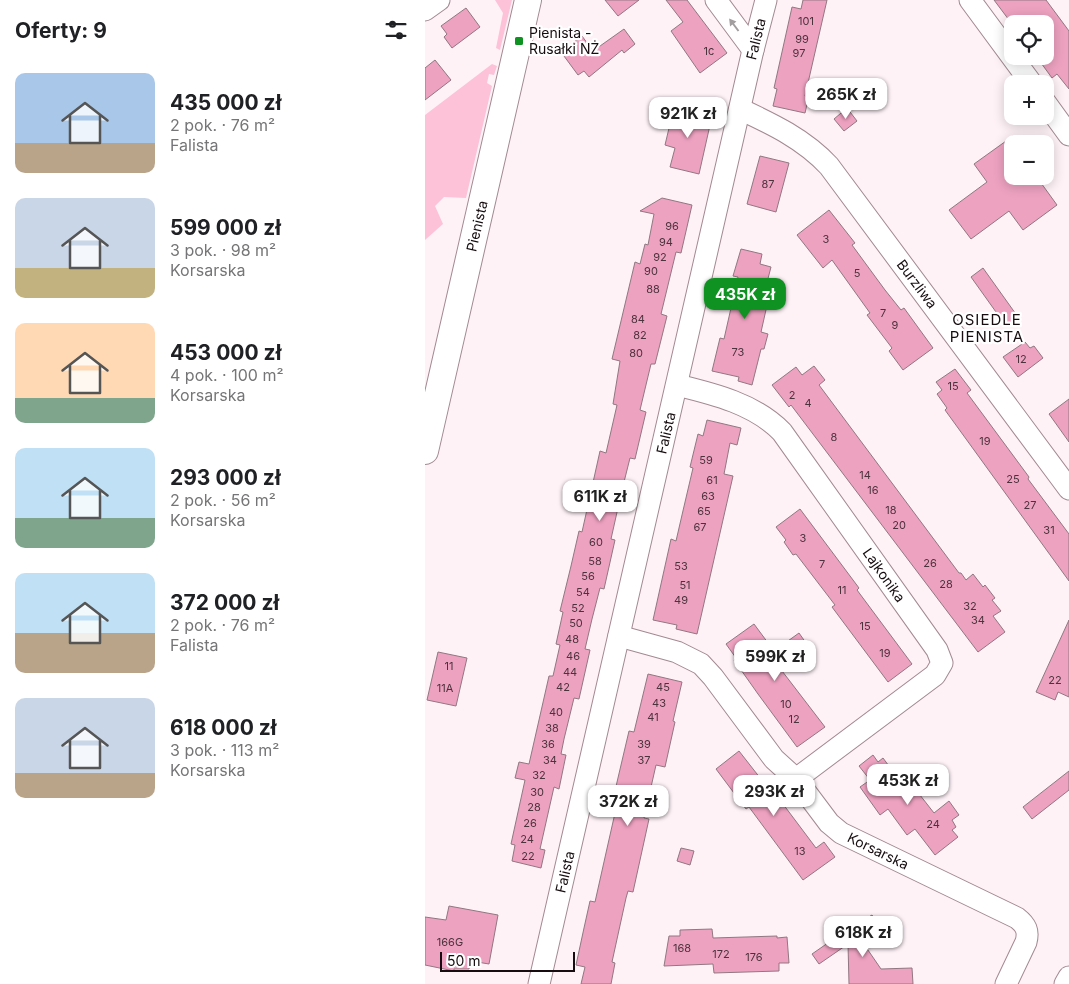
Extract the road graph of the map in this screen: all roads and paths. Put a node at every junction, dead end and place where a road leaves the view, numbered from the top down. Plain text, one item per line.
1 (439, 0) edge
2 (528, 0) edge
3 (716, 0) edge
4 (766, 0) edge
5 (970, 0) edge
6 (425, 10) edge
7 (753, 50) junction
8 (1024, 75) edge
9 (739, 109) junction
10 (1054, 114) edge
11 (1069, 134) edge
12 (677, 385) junction
13 (425, 451) edge
14 (1069, 489) edge
15 (619, 636) junction
16 (796, 779) junction
17 (1069, 977) edge
18 (539, 984) edge
19 (1006, 984) edge
20 (1065, 984) edge

1 - 6 street
2 - 13 street, Pienista
7 -> 3 street
4 - 7 street, Falista
5 - 8 street
7 - 9 street, Falista
9 - 12 street, Falista
9 - 14 street, Burzliwa
10 - 11 street
12 - 15 street, Falista
12 - 16 street, Lajkonika
15 - 16 street, Korsarska
15 - 18 street, Falista
16 - 19 street, Korsarska
17 - 20 street

